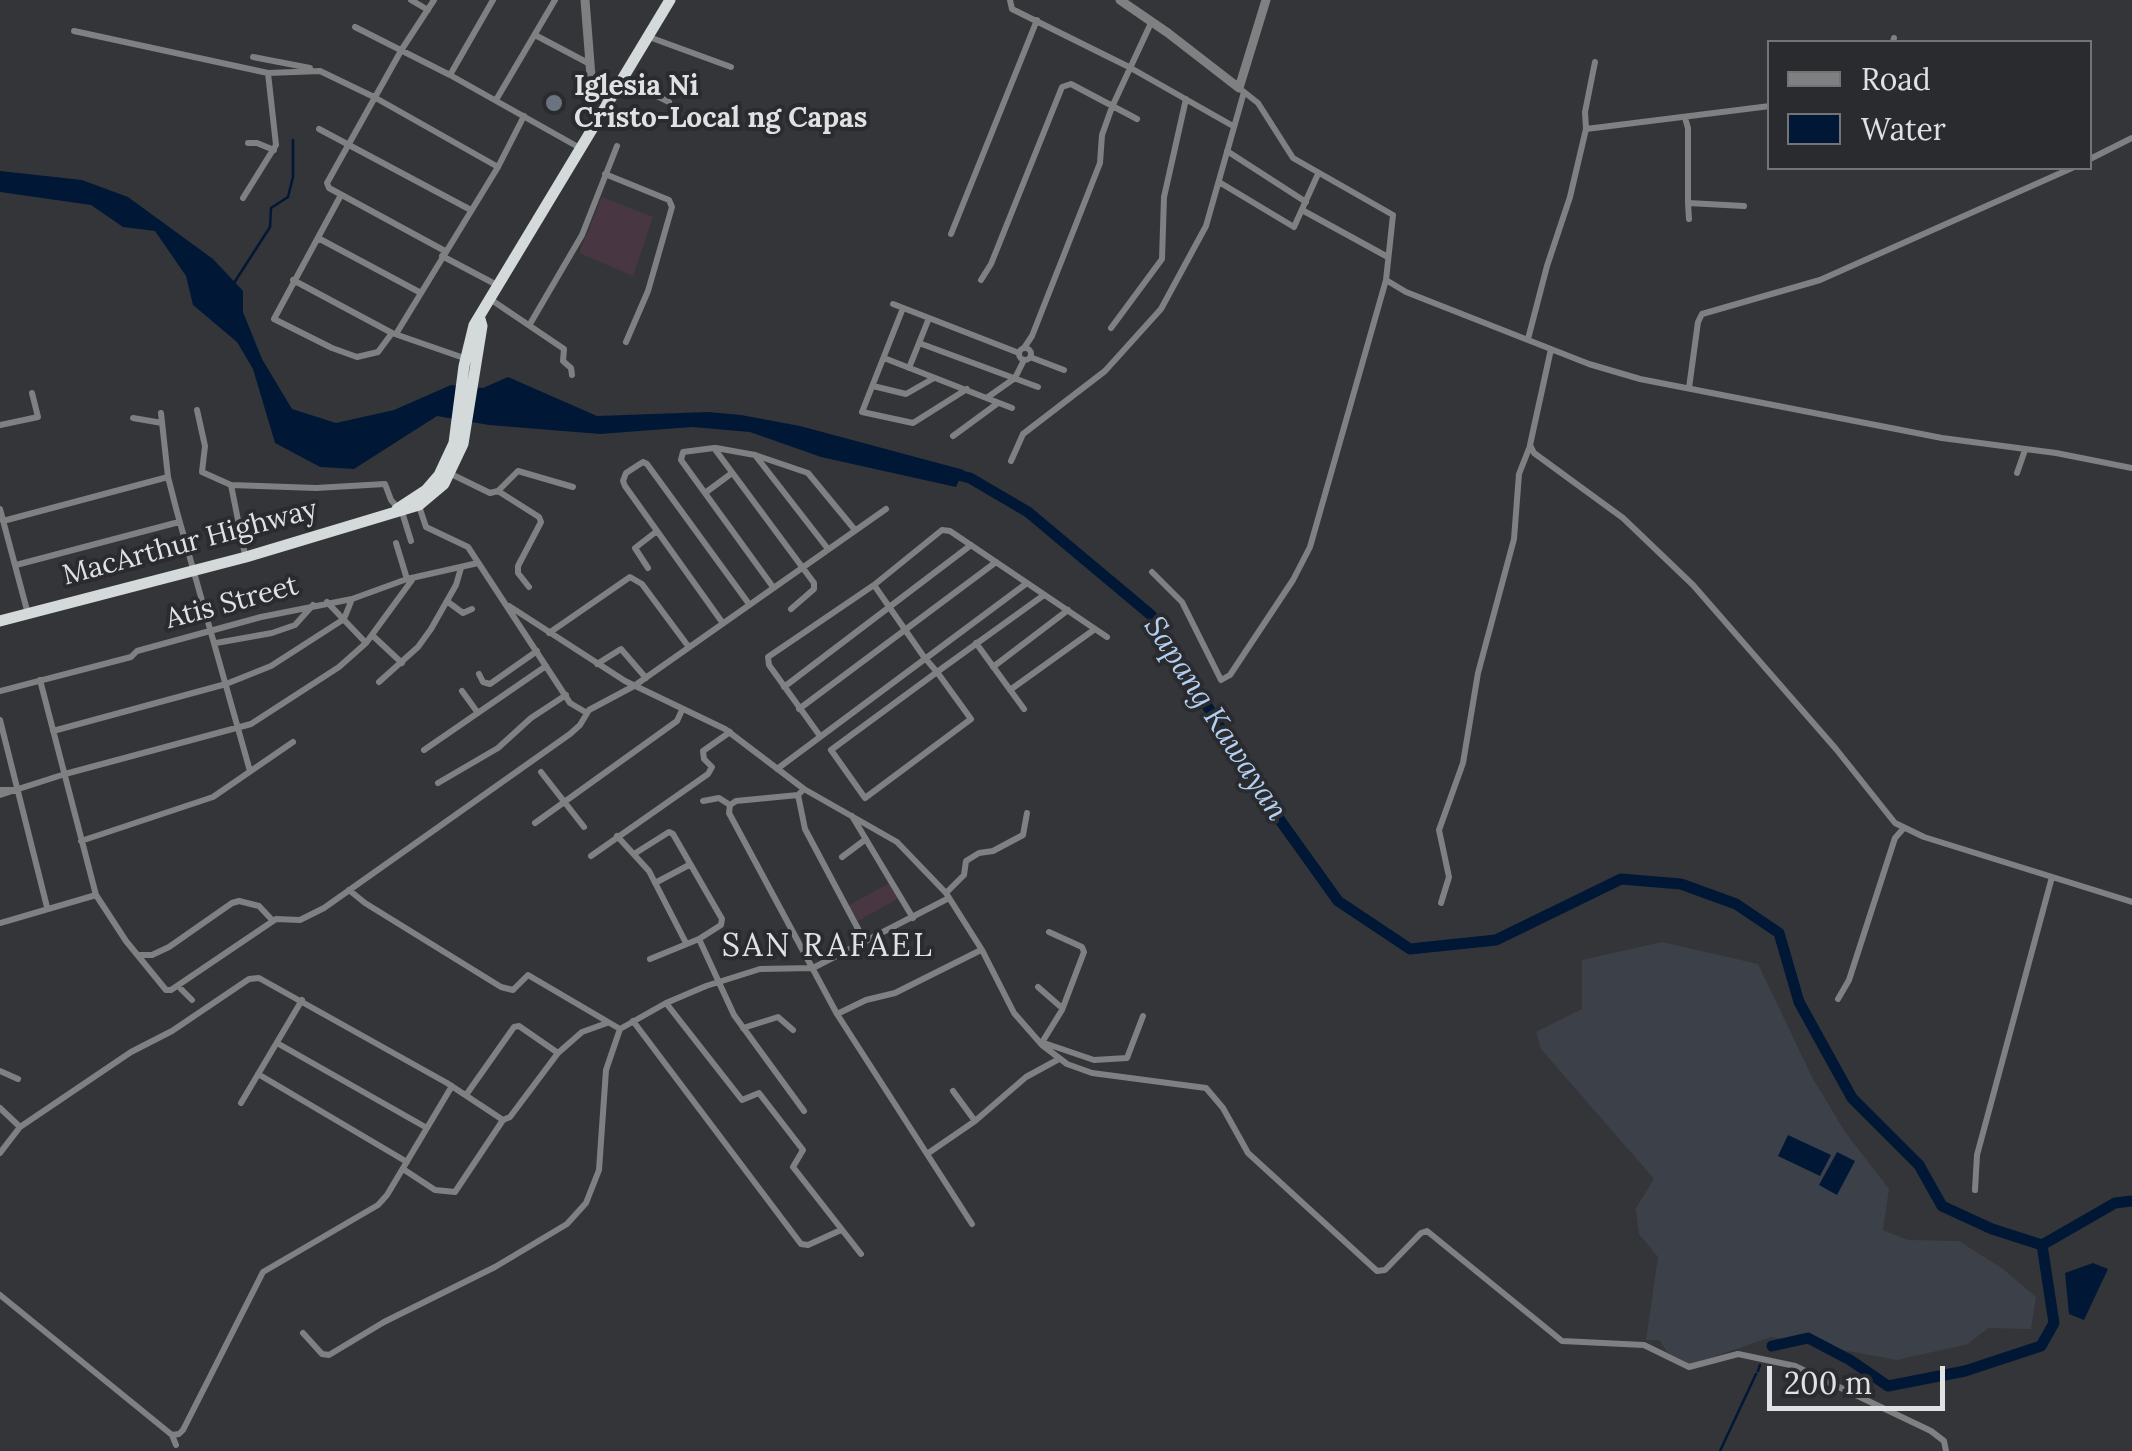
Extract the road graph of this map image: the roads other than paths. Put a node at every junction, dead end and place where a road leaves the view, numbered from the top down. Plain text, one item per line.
1 (410, 0) edge
2 (434, 0) edge
3 (493, 0) edge
4 (555, 0) edge
5 (585, 0) edge
6 (670, 0) edge
7 (1010, 0) edge
8 (1120, 0) edge
9 (1266, 0) edge
10 (428, 10) junction
11 (1036, 20) junction
12 (1151, 23) junction
13 (355, 27) dead end
14 (74, 31) dead end
15 (535, 34) junction
16 (648, 36) junction
17 (402, 49) junction
18 (254, 56) dead end
19 (1595, 62) dead end
20 (591, 65) junction
21 (1130, 67) junction
22 (732, 68) dead end
23 (316, 70) junction
24 (268, 73) junction
25 (450, 75) junction
26 (622, 78) junction
27 (1242, 90) junction
28 (374, 97) junction
29 (1186, 99) junction
30 (496, 100) junction
31 (608, 102) junction
32 (669, 102) dead end
33 (1112, 106) junction
34 (1767, 106) edge
35 (524, 116) junction
36 (1685, 118) junction
37 (1137, 119) dead end
38 (1233, 126) junction
39 (319, 129) dead end
40 (1586, 129) junction
41 (2132, 138) edge
42 (248, 143) dead end
43 (348, 143) junction
44 (618, 146) dead end
45 (580, 148) junction
46 (274, 150) junction
47 (1226, 151) junction
48 (2092, 158) edge
49 (498, 167) junction
50 (2068, 170) edge
51 (606, 174) junction
52 (1318, 174) junction
53 (1219, 182) junction
54 (341, 195) junction
55 (242, 198) dead end
56 (1306, 202) junction
57 (1688, 203) junction
58 (1744, 206) dead end
59 (469, 209) junction
60 (1302, 210) junction
61 (1689, 219) dead end
62 (951, 234) dead end
63 (318, 238) junction
64 (444, 254) junction
65 (1386, 256) junction
66 (293, 280) junction
67 (981, 280) dead end
68 (1386, 280) junction
69 (497, 285) junction
70 (421, 293) junction
71 (490, 299) junction
72 (893, 304) dead end
73 (903, 308) junction
74 (929, 318) junction
75 (530, 324) junction
76 (1111, 328) dead end
77 (394, 333) junction
78 (1528, 339) junction
79 (626, 342) dead end
80 (919, 343) junction
81 (1550, 349) junction
82 (1025, 354) junction
83 (884, 358) junction
84 (468, 364) junction
85 (909, 368) junction
86 (1064, 370) dead end
87 (572, 375) dead end
88 (934, 378) junction
89 (1015, 378) junction
90 (873, 386) junction
91 (1038, 387) dead end
92 (1689, 388) junction
93 (967, 390) junction
94 (32, 393) dead end
95 (987, 398) junction
96 (999, 402) junction
97 (1012, 408) dead end
98 (198, 410) dead end
99 (161, 412) dead end
100 (133, 418) dead end
101 (162, 422) junction
102 (0, 425) edge
103 (953, 436) dead end
104 (458, 443) junction
105 (1530, 445) junction
106 (714, 448) junction
107 (2025, 450) junction
108 (755, 455) junction
109 (1011, 462) dead end
110 (2132, 468) edge
111 (732, 472) junction
112 (2016, 473) dead end
113 (451, 474) junction
114 (168, 477) junction
115 (231, 485) junction
116 (573, 487) dead end
117 (498, 491) junction
118 (705, 494) junction
119 (419, 505) junction
120 (0, 509) edge
121 (886, 509) dead end
122 (398, 511) junction
123 (4, 522) junction
124 (179, 522) junction
125 (657, 530) junction
126 (855, 530) junction
127 (412, 540) dead end
128 (396, 543) dead end
129 (971, 545) junction
130 (828, 549) junction
131 (246, 557) junction
132 (478, 562) junction
133 (996, 562) junction
134 (16, 565) junction
135 (462, 568) junction
136 (648, 568) dead end
137 (802, 568) junction
138 (193, 570) junction
139 (1152, 572) dead end
140 (410, 579) junction
141 (1027, 583) junction
142 (874, 584) junction
143 (528, 587) dead end
144 (773, 587) junction
145 (1044, 594) junction
146 (352, 599) junction
147 (326, 602) junction
148 (448, 602) junction
149 (749, 604) junction
150 (314, 605) junction
151 (509, 606) junction
152 (890, 607) junction
153 (791, 608) dead end
154 (472, 609) dead end
155 (1068, 610) junction
156 (28, 614) junction
157 (344, 619) junction
158 (0, 621) edge
159 (722, 622) junction
160 (905, 629) junction
161 (1095, 629) junction
162 (213, 632) junction
163 (550, 633) junction
164 (372, 635) junction
165 (1107, 637) dead end
166 (216, 643) junction
167 (366, 643) junction
168 (976, 643) junction
169 (688, 646) junction
170 (537, 651) junction
171 (924, 657) junction
172 (402, 663) junction
173 (597, 664) junction
174 (546, 666) junction
175 (993, 667) junction
176 (936, 672) junction
177 (479, 674) dead end
178 (646, 678) junction
179 (40, 680) junction
180 (379, 682) dead end
181 (226, 684) junction
182 (634, 686) junction
183 (784, 687) junction
184 (0, 690) edge
185 (1010, 690) junction
186 (462, 691) dead end
187 (566, 695) junction
188 (800, 708) junction
189 (682, 710) junction
190 (1024, 710) dead end
191 (587, 712) junction
192 (478, 713) junction
193 (0, 720) edge
194 (236, 728) junction
195 (54, 731) junction
196 (730, 732) junction
197 (820, 736) junction
198 (293, 742) dead end
199 (424, 750) dead end
200 (777, 769) junction
201 (250, 771) junction
202 (541, 772) dead end
203 (65, 774) junction
204 (438, 783) dead end
205 (16, 790) junction
206 (801, 792) junction
207 (0, 793) edge
208 (703, 801) dead end
209 (564, 802) junction
210 (730, 805) junction
211 (851, 814) junction
212 (1028, 814) dead end
213 (534, 824) dead end
214 (584, 827) dead end
215 (1902, 829) junction
216 (618, 836) junction
217 (866, 839) junction
218 (81, 841) junction
219 (634, 854) junction
220 (591, 856) dead end
221 (842, 857) dead end
222 (689, 866) junction
223 (2052, 876) junction
224 (655, 883) junction
225 (349, 890) junction
226 (948, 895) junction
227 (96, 896) junction
228 (2132, 902) edge
229 (1440, 903) dead end
230 (47, 908) junction
231 (913, 918) junction
232 (273, 921) junction
233 (0, 923) edge
234 (1049, 932) dead end
235 (699, 939) junction
236 (865, 942) junction
237 (686, 943) junction
238 (982, 950) junction
239 (138, 955) junction
240 (152, 955) junction
241 (650, 959) dead end
242 (144, 963) junction
243 (813, 968) junction
244 (717, 982) junction
245 (178, 986) junction
246 (1038, 987) dead end
247 (192, 1000) dead end
248 (302, 1000) junction
249 (1838, 1000) dead end
250 (666, 1003) junction
251 (1062, 1008) junction
252 (837, 1014) junction
253 (1144, 1016) dead end
254 (633, 1021) junction
255 (607, 1023) junction
256 (742, 1028) junction
257 (620, 1029) junction
258 (794, 1030) dead end
259 (277, 1043) junction
260 (1042, 1043) junction
261 (558, 1053) junction
262 (1059, 1059) junction
263 (0, 1071) edge
264 (258, 1074) junction
265 (18, 1079) dead end
266 (452, 1086) junction
267 (953, 1091) dead end
268 (466, 1096) junction
269 (240, 1104) dead end
270 (0, 1108) edge
271 (804, 1111) dead end
272 (503, 1120) junction
273 (975, 1122) junction
274 (20, 1127) junction
275 (427, 1128) junction
276 (0, 1153) edge
277 (927, 1154) junction
278 (405, 1166) junction
279 (1975, 1190) dead end
280 (972, 1224) dead end
281 (842, 1230) junction
282 (861, 1254) dead end
283 (0, 1295) edge
284 (303, 1333) dead end
285 (172, 1435) junction
286 (176, 1444) dead end
287 (1946, 1451) edge

1 - 10 street
2 - 10 street
3 - 25 street
4 - 15 street
5 - 20 street
6 - 16 highway, MacArthur Highway
7 - 11 street
8 - 12 street
9 - 27 street
10 - 17 street
11 - 21 street
11 - 62 street
12 - 21 street
12 - 27 street
13 - 17 street
14 - 24 street
15 - 20 street
15 - 30 street
16 - 22 street
16 - 26 highway, MacArthur Highway
17 - 25 street
17 - 28 street
18 - 23 street
19 - 40 street
20 - 31 street
21 - 29 street
21 - 33 street
23 - 24 street
23 - 28 street
24 - 46 street
25 - 30 street
26 - 31 highway, MacArthur Highway
26 - 32 street
27 - 38 street
27 - 52 street
28 - 43 street
28 - 49 street
29 - 38 street
29 - 76 street
30 - 35 street
31 - 45 highway, MacArthur Highway
33 - 37 street
33 - 67 street
33 - 82 street
34 - 36 street
35 - 45 street
35 - 49 street
36 - 40 street
36 - 57 street
38 - 47 street
39 - 43 street
40 - 78 street
41 - 48 street
42 - 46 street
43 - 54 street
43 - 59 street
44 - 51 street
45 - 69 highway, MacArthur Highway
46 - 55 street
47 - 53 street
47 - 56 street
49 - 59 street
50 - 92 street
51 - 75 street
51 - 79 street
52 - 56 street
52 - 65 street
53 - 60 street
53 - 109 street
54 - 63 street
54 - 64 street
56 - 60 street
57 - 58 street
57 - 61 street
59 - 64 street
60 - 65 street
63 - 66 street
63 - 70 street
64 - 69 street
64 - 70 street
65 - 68 street
66 - 77 street
66 - 77 street
68 - 78 street
68 - 139 street
69 - 71 highway, MacArthur Highway
70 - 77 street
71 - 75 street
71 - 84 highway, MacArthur Highway
72 - 73 street
73 - 74 street
73 - 83 street
74 - 80 street
74 - 82 street
75 - 87 street
77 - 84 street
78 - 81 street
80 - 85 street
80 - 89 street
81 - 92 street
81 - 105 street
82 - 86 street
82 - 89 street
83 - 85 street
83 - 90 street
84 - 104 highway, MacArthur Highway
85 - 88 street
88 - 90 street
88 - 93 street
89 - 91 street
89 - 95 street
90 - 93 street
92 - 107 street
93 - 95 street
94 - 102 street
95 - 96 street
96 - 97 street
96 - 103 street
98 - 115 street
99 - 101 street
100 - 101 street
101 - 114 street
104 - 113 highway, MacArthur Highway
104 - 122 highway, MacArthur Highway
105 - 215 street
105 - 229 street
106 - 108 street
106 - 111 street
106 - 118 street
107 - 110 street
107 - 112 street
108 - 126 street
108 - 130 street
111 - 118 street
111 - 137 street
113 - 117 street
113 - 119 highway, MacArthur Highway
114 - 123 street
114 - 124 street
115 - 122 street
115 - 131 street
116 - 117 street
117 - 143 street
118 - 144 street
119 - 122 highway, MacArthur Highway
119 - 132 street
120 - 123 street
121 - 126 street
122 - 127 street
122 - 131 highway, MacArthur Highway
123 - 134 street
124 - 134 street
124 - 138 street
125 - 136 street
125 - 149 street
125 - 159 street
126 - 130 street
128 - 140 street
129 - 133 street
129 - 142 street
129 - 152 street
130 - 137 street
131 - 138 highway, MacArthur Highway
132 - 135 street, Atis Street
132 - 151 street
133 - 141 street
133 - 160 street
134 - 156 street
135 - 140 street, Atis Street
135 - 148 street
137 - 144 street
137 - 153 street
138 - 156 highway, MacArthur Highway
138 - 162 street
140 - 146 street, Atis Street
140 - 164 street
141 - 145 street
141 - 171 street
142 - 152 street
142 - 183 street
144 - 149 street
145 - 155 street
145 - 168 street
146 - 147 street, Atis Street
146 - 157 street
147 - 150 street, Atis Street
147 - 157 street
148 - 154 street
148 - 172 street
149 - 159 street
150 - 162 street, Atis Street
150 - 166 street
151 - 163 street
151 - 170 street
152 - 160 street
152 - 183 street
155 - 161 street
155 - 175 street
156 - 158 highway, MacArthur Highway
157 - 167 street
157 - 181 street
159 - 169 street
160 - 171 street
160 - 188 street
161 - 165 street
161 - 185 street
162 - 166 street
162 - 179 street, Atis Street
163 - 169 street
163 - 173 street
164 - 167 street
164 - 172 street
166 - 181 street
167 - 194 street
168 - 175 street
168 - 176 street
169 - 178 street
170 - 174 street
170 - 177 street
171 - 176 street
171 - 197 street
172 - 180 street
173 - 178 street
173 - 182 street
174 - 187 street
174 - 192 street
175 - 185 street
176 - 176 street
178 - 182 street
179 - 184 street, Atis Street
179 - 195 street
181 - 194 street
181 - 195 street
182 - 189 street
182 - 191 street
183 - 188 street
185 - 190 street
186 - 192 street
187 - 191 street
187 - 204 street
188 - 197 street
189 - 196 street
189 - 209 street
191 - 225 street
192 - 199 street
193 - 205 street
194 - 201 street
194 - 203 street
195 - 203 street
196 - 200 street
196 - 216 street
197 - 200 street
198 - 201 street
200 - 206 street
201 - 218 street
202 - 209 street
203 - 205 street
203 - 218 street
205 - 207 street
205 - 230 street
206 - 210 street
206 - 211 street
206 - 236 street
208 - 210 street
209 - 213 street
209 - 214 street
210 - 243 street
211 - 217 street
211 - 226 street
212 - 226 street
215 - 223 street
215 - 249 street
216 - 219 street
216 - 220 street
217 - 221 street
217 - 231 street
218 - 227 street
219 - 222 street
219 - 224 street
222 - 224 street
222 - 235 street
223 - 228 street
223 - 279 street
224 - 237 street
225 - 232 street
225 - 255 street
226 - 231 street
226 - 238 street
227 - 230 street
227 - 239 street
230 - 233 street
231 - 236 street
232 - 240 street
232 - 245 street
234 - 251 street
235 - 237 street
235 - 244 street
236 - 243 street
237 - 241 street
238 - 252 street
238 - 260 street
239 - 240 street
239 - 242 street
240 - 242 street
242 - 245 street
243 - 244 street
243 - 252 street
244 - 250 street
244 - 256 street
245 - 247 street
246 - 251 street
248 - 259 street
248 - 266 street
248 - 274 street
250 - 254 street
250 - 281 street
251 - 260 street
252 - 277 street
253 - 260 street
254 - 257 street
254 - 281 street
255 - 257 street
255 - 261 street
256 - 258 street
256 - 271 street
257 - 284 street
259 - 264 street
259 - 275 street
260 - 262 street
261 - 268 street
261 - 272 street
262 - 273 street
262 - 287 street
263 - 265 street
264 - 269 street
264 - 278 street
266 - 268 street
266 - 275 street
267 - 273 street
268 - 272 street
270 - 274 street
272 - 278 street
273 - 277 street
274 - 276 street
275 - 278 street
277 - 280 street
278 - 285 street
281 - 282 street
283 - 285 street
285 - 286 street

